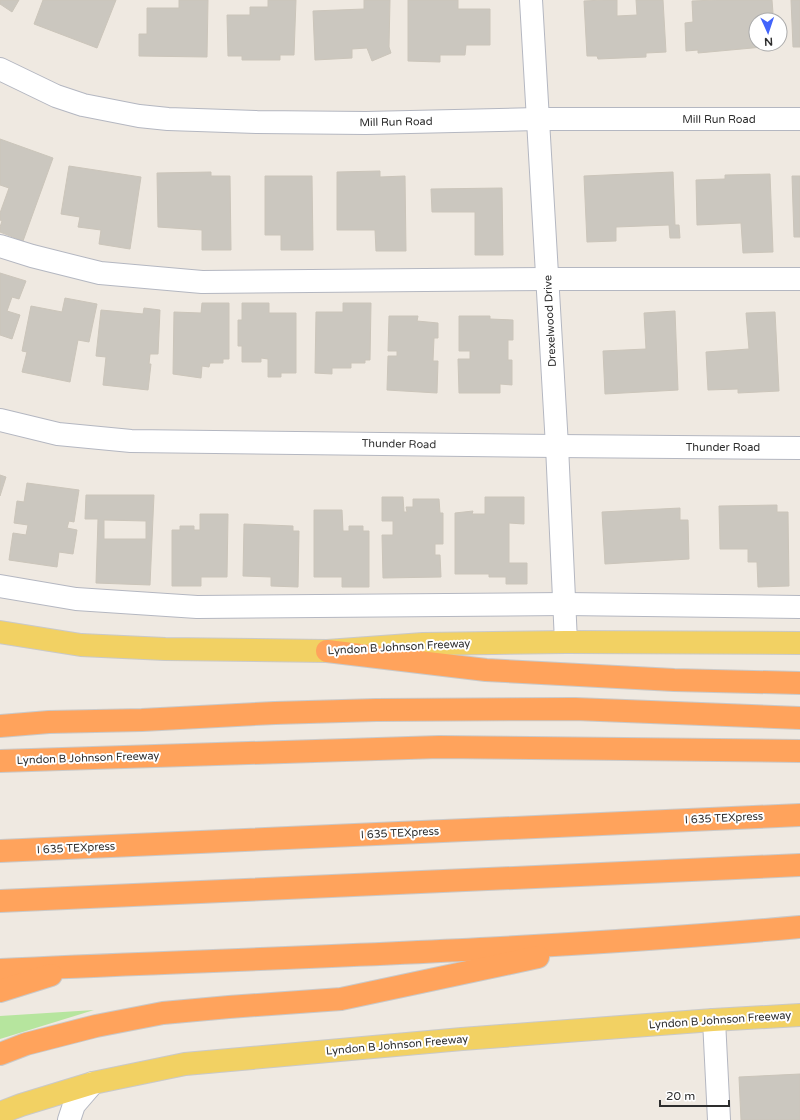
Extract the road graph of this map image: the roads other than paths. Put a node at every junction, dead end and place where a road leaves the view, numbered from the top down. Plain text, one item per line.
1 (531, 0) edge
2 (0, 69) edge
3 (537, 119) junction
4 (800, 119) edge
5 (0, 246) edge
6 (547, 279) junction
7 (800, 279) edge
8 (0, 420) edge
9 (557, 446) junction
10 (800, 448) edge
11 (0, 586) edge
12 (565, 604) junction
13 (800, 607) edge
14 (0, 632) edge
15 (566, 642) junction
16 (800, 643) edge
17 (327, 651) junction
18 (800, 683) edge
19 (0, 713) edge
20 (800, 718) edge
21 (49, 722) junction
22 (0, 726) edge
23 (800, 751) edge
24 (0, 761) edge
25 (800, 815) edge
26 (0, 851) edge
27 (800, 865) edge
28 (0, 901) edge
29 (800, 927) edge
30 (600, 943) junction
31 (80, 966) junction
32 (0, 970) edge
33 (0, 991) edge
34 (800, 1015) edge
35 (714, 1020) junction
36 (0, 1054) edge
37 (93, 1083) junction
38 (0, 1113) edge
39 (69, 1120) edge
40 (719, 1120) edge

1 - 3 street, Drexelwood Drive
2 - 3 street, Mill Run Road
3 - 4 street, Mill Run Road
3 - 6 street, Drexelwood Drive
5 - 6 street
6 - 7 street
6 - 9 street, Drexelwood Drive
8 - 9 street, Thunder Road
9 - 10 street, Thunder Road
9 - 12 street, Drexelwood Drive
11 - 12 street
12 - 13 street
12 - 15 street, Drexelwood Drive
14 - 17 main road, Lyndon B Johnson Freeway
15 - 16 main road, Lyndon B Johnson Freeway
15 - 17 main road, Lyndon B Johnson Freeway
17 - 18 highway
19 - 21 highway
20 - 21 highway
21 - 22 highway
23 - 24 highway, Lyndon B Johnson Freeway
25 - 26 highway, I 635 TEXpress
27 - 28 highway
29 - 30 highway
30 - 31 highway
30 - 36 highway
31 - 32 highway
31 - 33 highway
34 - 35 main road, Lyndon B Johnson Freeway
35 - 37 main road, Lyndon B Johnson Freeway
35 - 40 street
37 - 38 main road, Lyndon B Johnson Freeway
37 - 39 street

